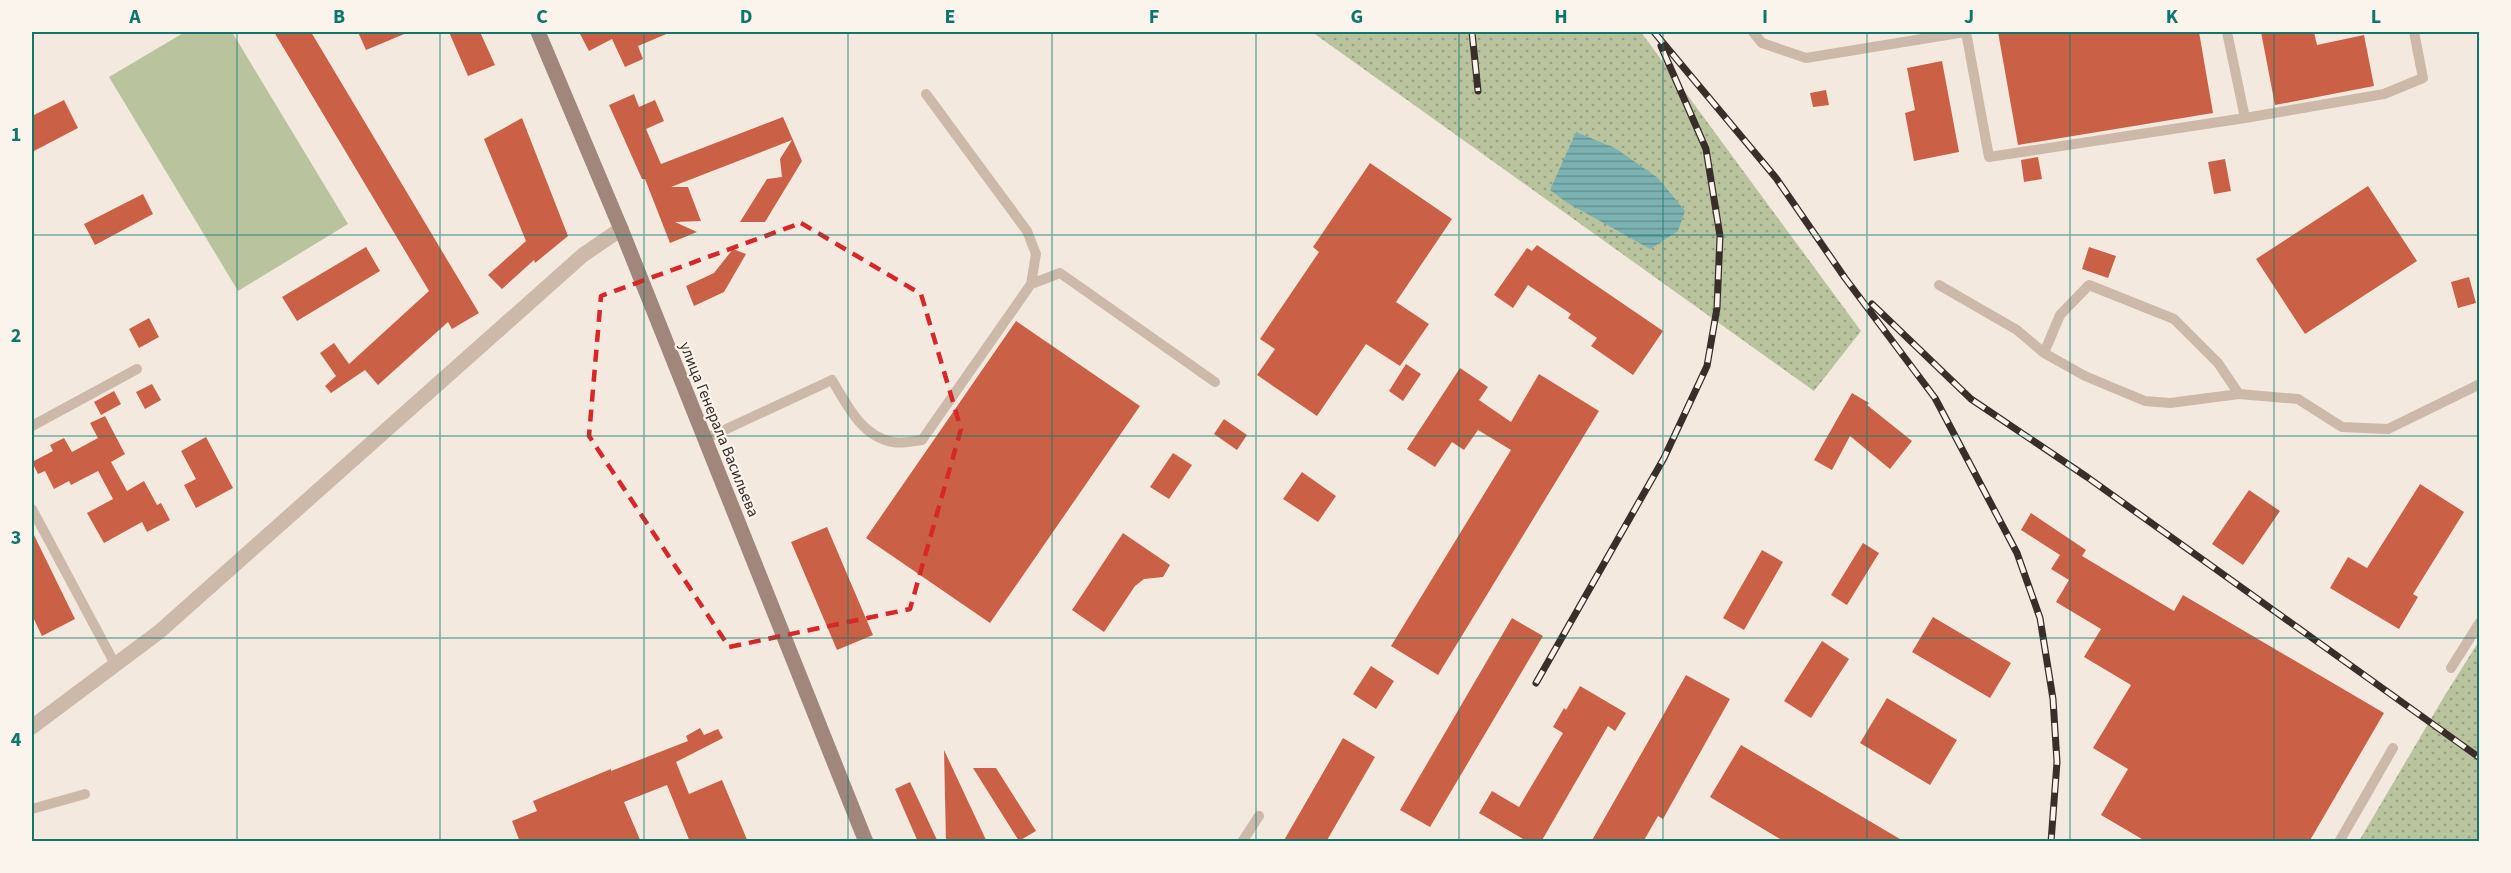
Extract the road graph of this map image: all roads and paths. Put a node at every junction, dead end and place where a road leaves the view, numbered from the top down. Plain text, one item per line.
1 (538, 32) edge
2 (1753, 32) edge
3 (1966, 32) edge
4 (2227, 32) edge
5 (2414, 32) edge
6 (926, 94) dead end
7 (2245, 118) junction
8 (621, 229) junction
9 (1031, 284) junction
10 (1939, 285) dead end
11 (2044, 353) junction
12 (137, 369) dead end
13 (1215, 382) dead end
14 (2480, 384) edge
15 (2239, 394) junction
16 (32, 426) edge
17 (705, 439) junction
18 (32, 510) edge
19 (2480, 622) edge
20 (116, 666) junction
21 (2451, 668) dead end
22 (32, 726) edge
23 (2393, 748) dead end
24 (85, 794) dead end
25 (32, 809) edge
26 (1259, 816) dead end
27 (866, 842) edge
28 (1242, 842) edge
29 (2339, 842) edge

1 - 8 main road, улица Генерала Васильева
2 - 3 lane
3 - 7 lane
4 - 7 lane
5 - 7 lane
6 - 9 lane
8 - 17 main road, улица Генерала Васильева
8 - 20 street
9 - 13 lane
9 - 17 lane
10 - 11 lane
11 - 15 lane
11 - 15 lane
12 - 16 lane
14 - 15 lane
17 - 27 main road, улица Генерала Васильева
18 - 20 lane
19 - 21 lane
20 - 22 street
23 - 29 lane
24 - 25 lane
26 - 28 lane

